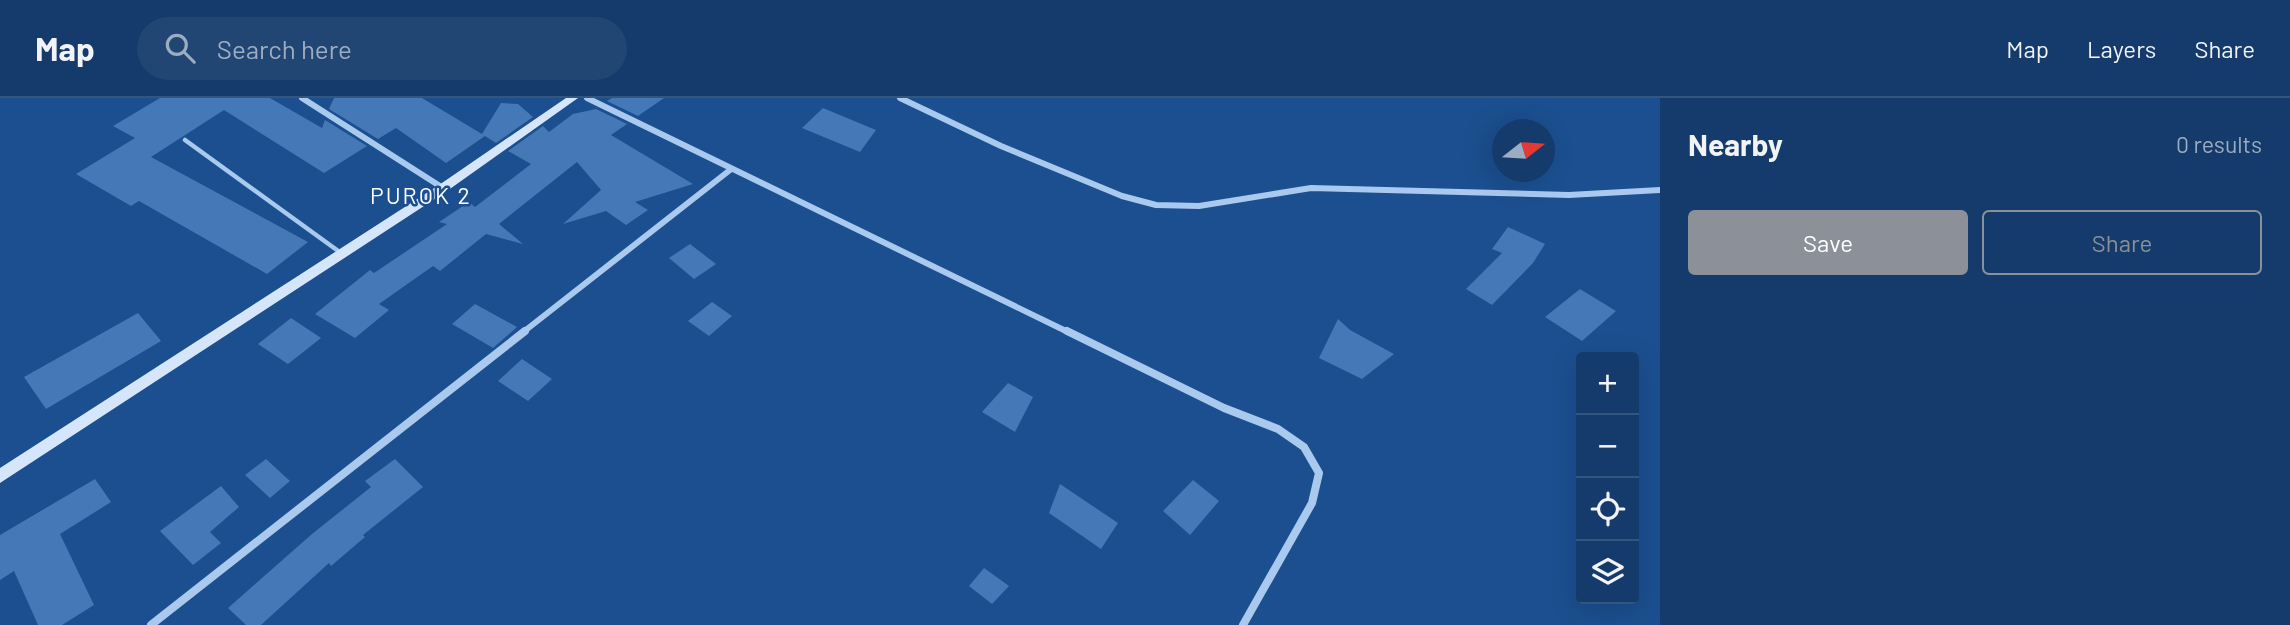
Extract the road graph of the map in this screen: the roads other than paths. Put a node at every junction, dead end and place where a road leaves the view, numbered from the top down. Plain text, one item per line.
1 (302, 98) edge
2 (573, 98) edge
3 (587, 98) edge
4 (900, 98) edge
5 (185, 140) dead end
6 (730, 170) junction
7 (443, 188) junction
8 (1660, 190) edge
9 (341, 253) junction
10 (0, 476) edge
11 (151, 625) edge
12 (1243, 625) edge

1 - 7 street
2 - 7 street
3 - 6 street
4 - 8 street
5 - 9 lane
6 - 11 street
6 - 12 street
7 - 9 street
9 - 10 street

